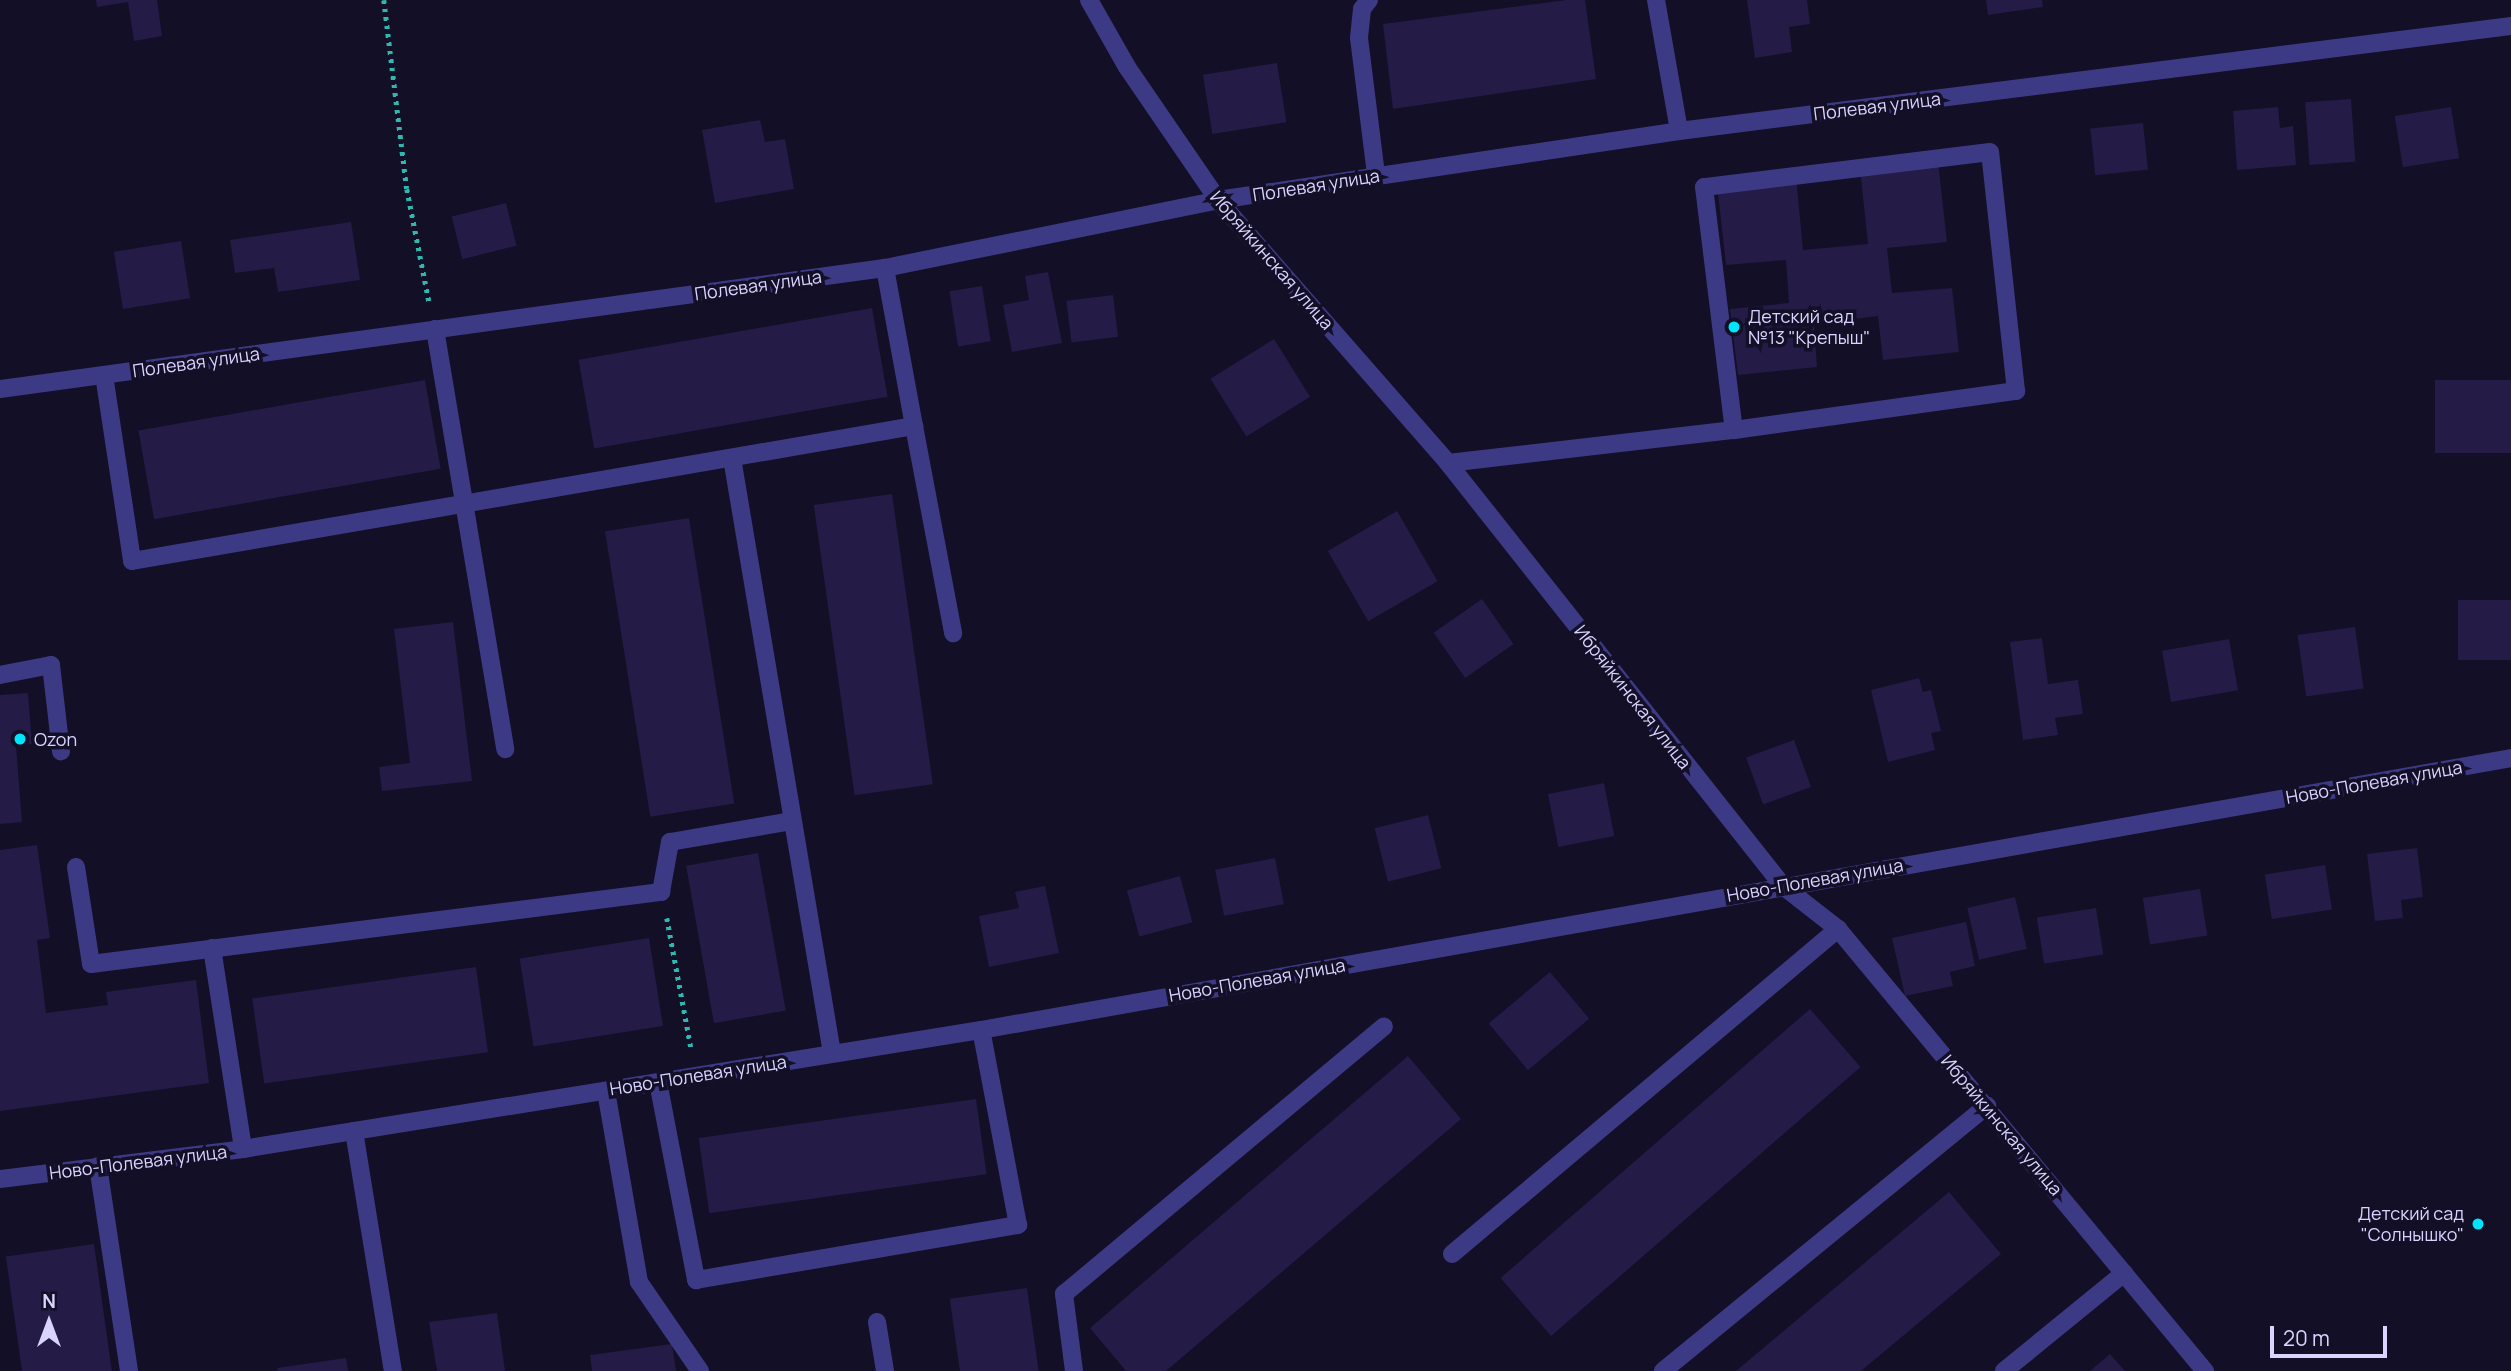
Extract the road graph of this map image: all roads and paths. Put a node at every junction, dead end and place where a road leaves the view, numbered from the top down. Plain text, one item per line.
1 (384, 0) edge
2 (1088, 0) edge
3 (1369, 0) edge
4 (1656, 0) edge
5 (2511, 26) edge
6 (1679, 131) junction
7 (1377, 175) junction
8 (1219, 200) junction
9 (886, 268) junction
10 (435, 330) junction
11 (104, 375) junction
12 (0, 389) edge
13 (914, 426) junction
14 (1734, 430) junction
15 (732, 457) junction
16 (1448, 463) junction
17 (465, 504) junction
18 (953, 633) dead end
19 (0, 675) edge
20 (505, 749) dead end
21 (61, 751) dead end
22 (2511, 758) edge
23 (791, 821) junction
24 (76, 867) dead end
25 (1783, 886) junction
26 (661, 892) junction
27 (1838, 929) junction
28 (212, 948) junction
29 (1384, 1026) dead end
30 (981, 1030) junction
31 (832, 1053) junction
32 (696, 1076) junction
33 (658, 1082) junction
34 (606, 1091) junction
35 (1987, 1106) junction
36 (354, 1131) junction
37 (243, 1149) junction
38 (97, 1166) junction
39 (0, 1179) edge
40 (1452, 1254) dead end
41 (2124, 1273) junction
42 (877, 1322) dead end
43 (129, 1371) edge
44 (393, 1371) edge
45 (700, 1371) edge
46 (885, 1371) edge
47 (1074, 1371) edge
48 (1663, 1371) edge
49 (2004, 1371) edge
50 (2205, 1371) edge

1 - 10 path
2 - 8 street, Ибряйкинская улица
3 - 7 street
4 - 6 street
5 - 6 street, Полевая улица
6 - 7 street, Полевая улица
7 - 8 street, Полевая улица
8 - 9 street, Полевая улица
8 - 16 street, Ибряйкинская улица
9 - 10 street, Полевая улица
9 - 13 street
10 - 11 street, Полевая улица
10 - 17 street
11 - 12 street, Полевая улица
11 - 17 street
13 - 15 street
13 - 18 street
14 - 14 street
14 - 16 street
15 - 17 street
15 - 23 street
16 - 25 street, Ибряйкинская улица
17 - 20 street
19 - 21 street
22 - 25 street, Ново-Полевая улица
23 - 26 street
23 - 31 street
24 - 28 street
25 - 27 street, Ибряйкинская улица
25 - 30 street, Ново-Полевая улица
26 - 28 street
26 - 32 path
27 - 35 street, Ибряйкинская улица
27 - 40 street
28 - 37 street
29 - 47 street
30 - 31 street, Ново-Полевая улица
30 - 33 street
31 - 32 street, Ново-Полевая улица
32 - 33 street, Ново-Полевая улица
33 - 34 street, Ново-Полевая улица
34 - 36 street, Ново-Полевая улица
34 - 45 street
35 - 41 street, Ибряйкинская улица
35 - 48 street
36 - 37 street, Ново-Полевая улица
36 - 44 street
37 - 38 street, Ново-Полевая улица
38 - 39 street, Ново-Полевая улица
38 - 43 street
41 - 49 street
41 - 50 street, Ибряйкинская улица
42 - 46 street

